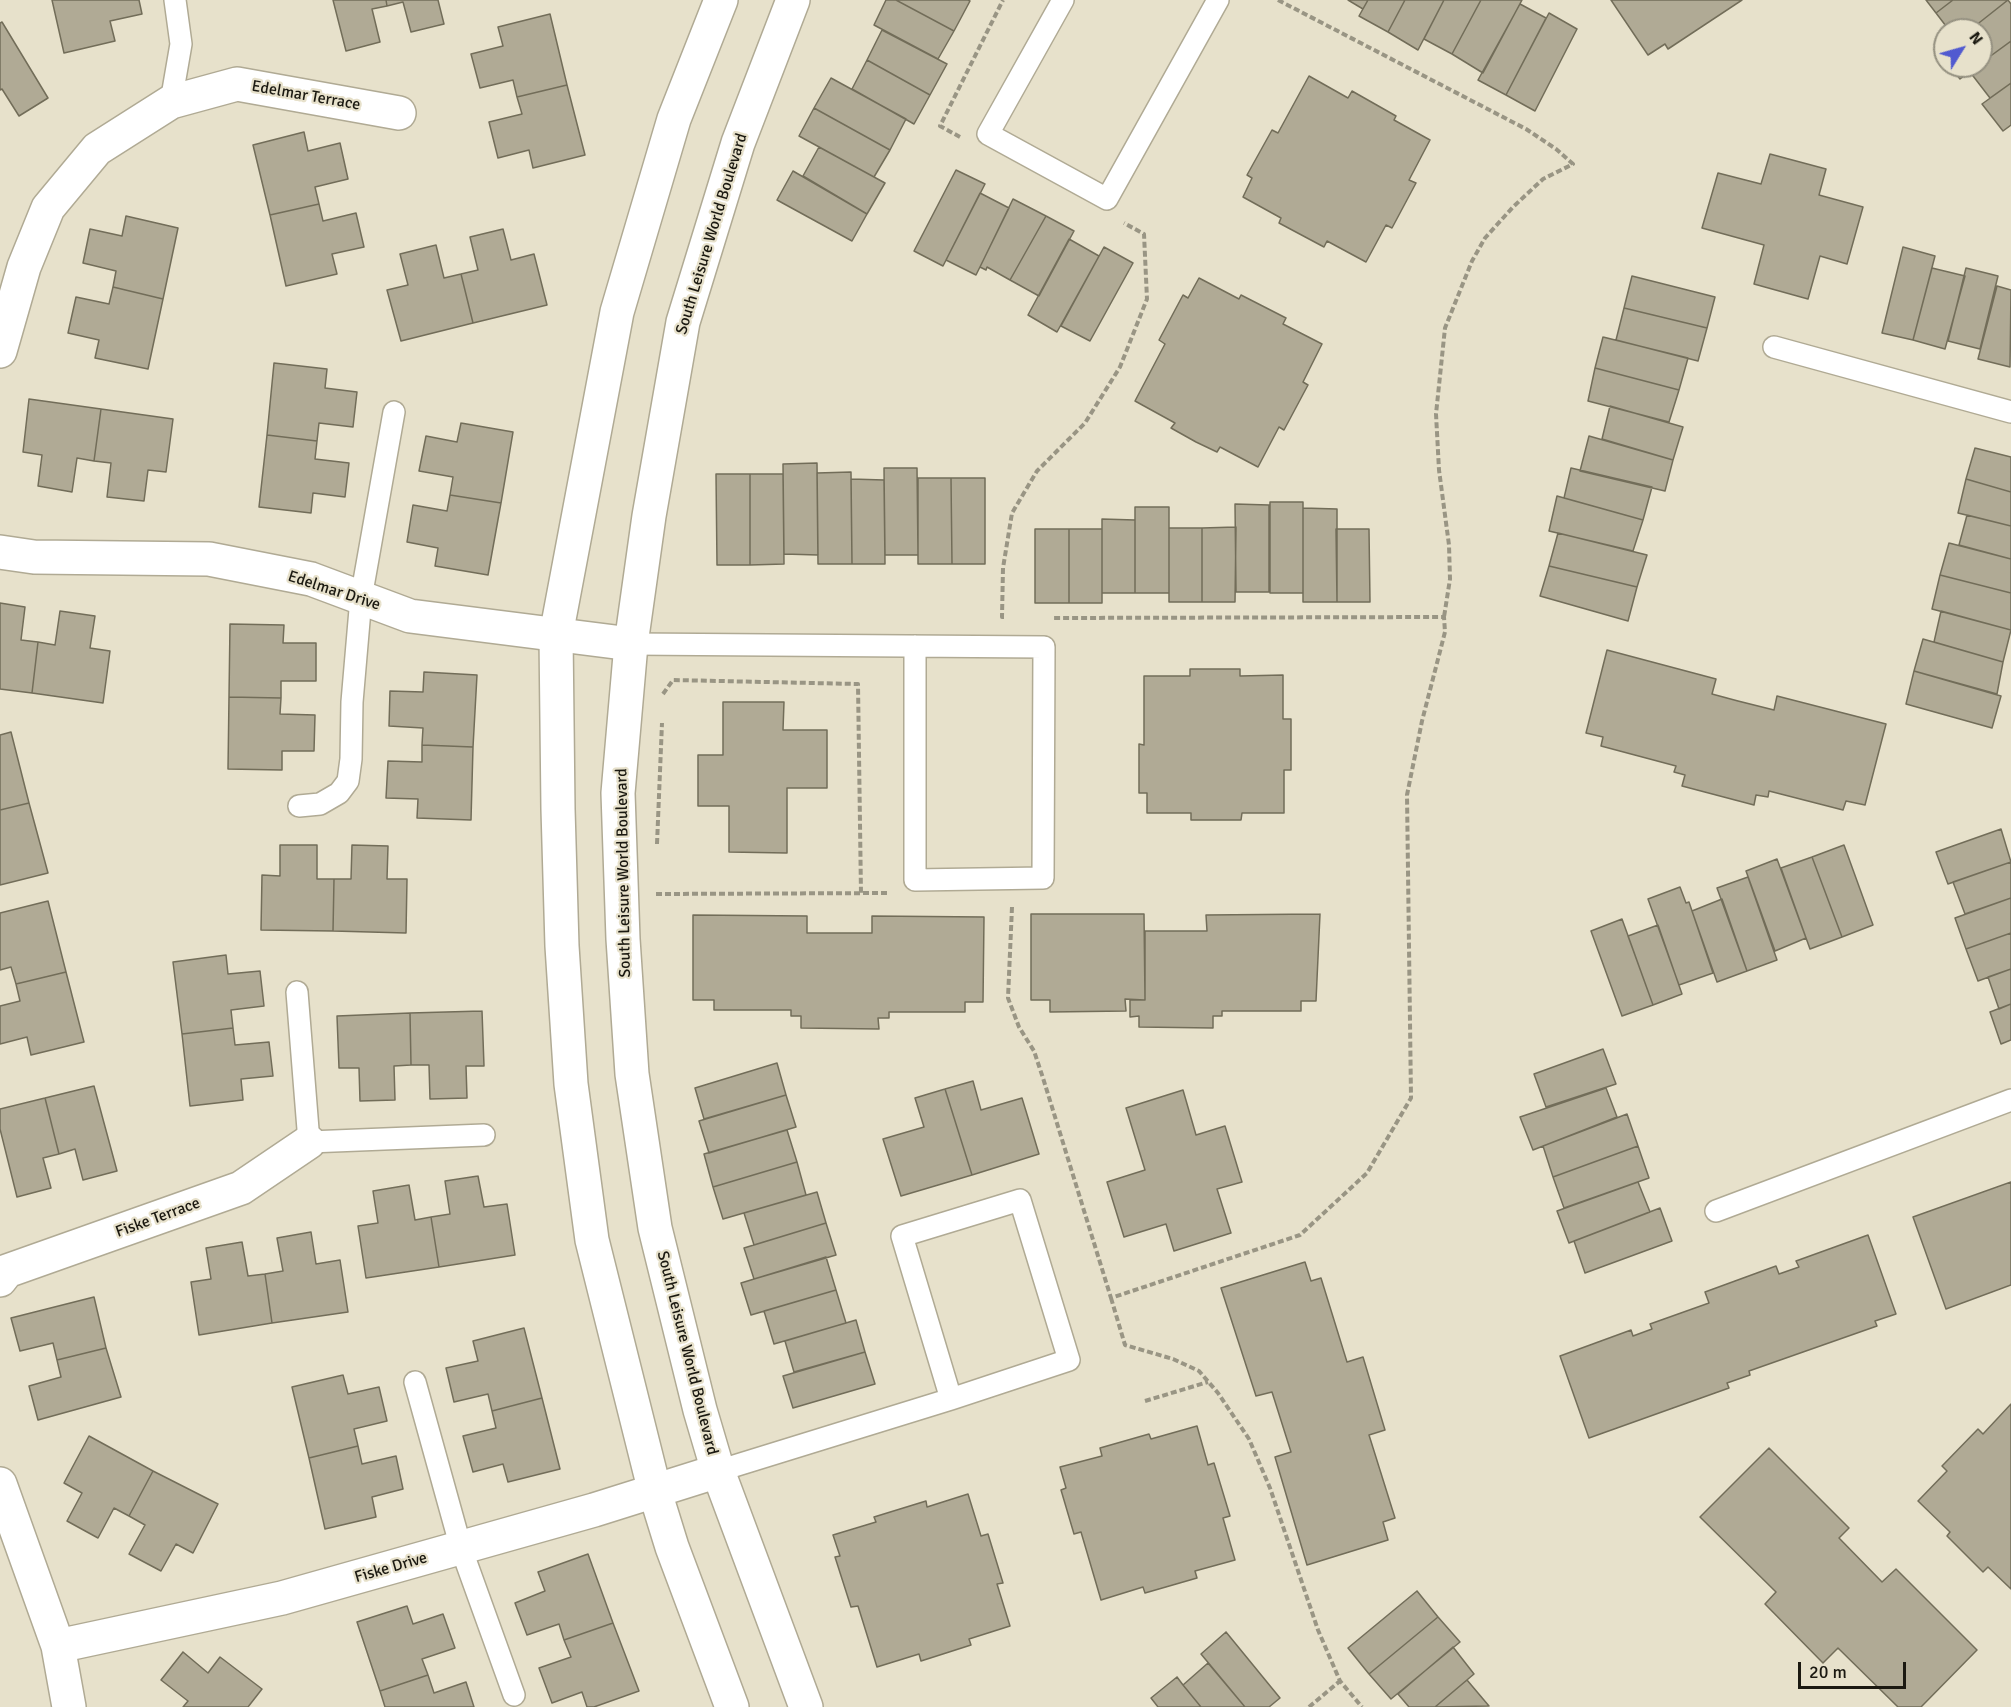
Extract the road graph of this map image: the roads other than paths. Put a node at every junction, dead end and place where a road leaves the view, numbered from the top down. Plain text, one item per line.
1 (175, 0) edge
2 (721, 0) edge
3 (793, 0) edge
4 (1063, 0) edge
5 (1218, 0) edge
6 (171, 102) junction
7 (399, 113) dead end
8 (1774, 347) dead end
9 (0, 351) edge
10 (394, 412) dead end
11 (2011, 412) edge
12 (0, 552) edge
13 (361, 598) junction
14 (556, 635) junction
15 (631, 644) junction
16 (915, 646) junction
17 (299, 806) dead end
18 (297, 993) dead end
19 (2011, 1100) edge
20 (484, 1135) dead end
21 (309, 1142) junction
22 (1716, 1211) dead end
23 (0, 1280) edge
24 (415, 1382) dead end
25 (951, 1399) junction
26 (718, 1471) junction
27 (0, 1484) edge
28 (655, 1492) junction
29 (461, 1548) junction
30 (58, 1646) junction
31 (514, 1695) dead end
32 (69, 1707) edge
33 (732, 1707) edge
34 (806, 1707) edge

1 - 6 lane
2 - 14 street
3 - 15 street, South Leisure World Boulevard
4 - 5 lane
6 - 7 street, Edelmar Terrace
6 - 9 street, Edelmar Terrace
8 - 11 lane
10 - 13 lane
12 - 13 street, Edelmar Drive
13 - 14 street, Edelmar Drive
13 - 17 lane
14 - 15 street, Edelmar Drive
14 - 28 street
15 - 16 lane
15 - 26 street, South Leisure World Boulevard
16 - 16 lane
18 - 21 lane
19 - 22 lane
20 - 21 lane
21 - 23 street, Fiske Terrace
24 - 29 lane
25 - 25 lane
25 - 26 lane
26 - 28 street, Fiske Drive
26 - 34 street, South Leisure World Boulevard
27 - 30 street
28 - 29 street, Fiske Drive
28 - 33 street
29 - 30 street, Fiske Drive
29 - 31 lane
30 - 32 street

